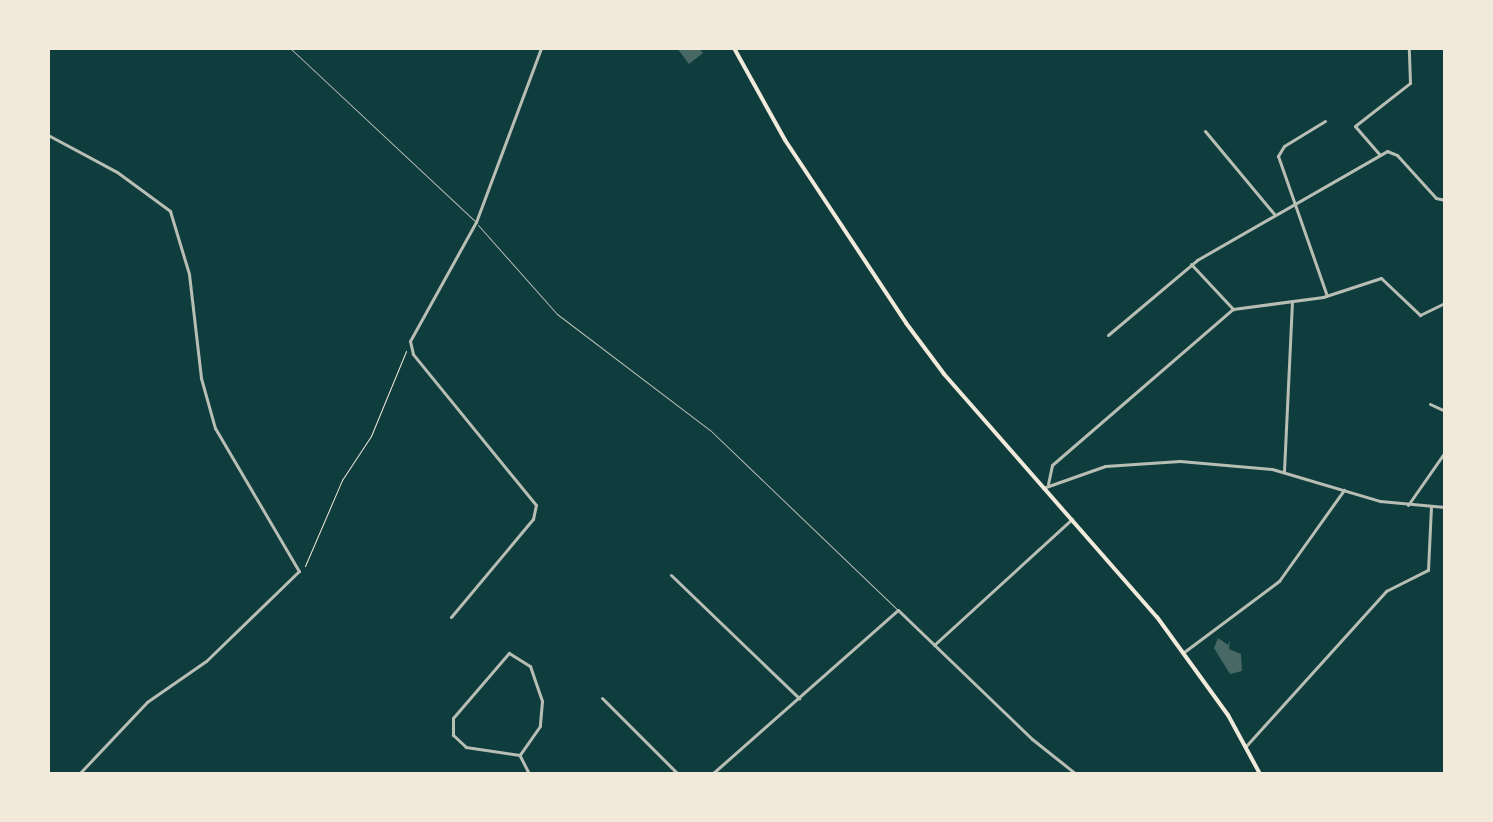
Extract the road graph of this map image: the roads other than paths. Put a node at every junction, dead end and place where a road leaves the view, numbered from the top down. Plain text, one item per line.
1 (290, 48) edge
2 (541, 48) edge
3 (734, 48) edge
4 (1409, 48) edge
5 (1325, 121) dead end
6 (1205, 131) dead end
7 (48, 135) edge
8 (1380, 155) junction
9 (1445, 200) edge
10 (1295, 204) junction
11 (1275, 215) junction
12 (476, 222) junction
13 (1191, 264) junction
14 (1327, 296) junction
15 (1292, 301) junction
16 (1445, 303) edge
17 (1233, 309) junction
18 (1108, 335) dead end
19 (1430, 404) dead end
20 (1445, 411) edge
21 (1445, 452) edge
22 (1284, 471) junction
23 (1045, 487) junction
24 (1344, 490) junction
25 (1407, 506) junction
26 (1431, 507) junction
27 (1445, 507) edge
28 (1072, 519) junction
29 (671, 575) dead end
30 (898, 610) junction
31 (451, 617) dead end
32 (934, 645) junction
33 (1184, 652) junction
34 (602, 698) dead end
35 (799, 698) junction
36 (1246, 747) junction
37 (520, 755) junction
38 (79, 774) edge
39 (529, 774) edge
40 (678, 774) edge
41 (712, 774) edge
42 (1076, 774) edge
43 (1260, 774) edge

1 - 12 lane
2 - 12 street
3 - 23 main road
4 - 8 street
5 - 10 street
6 - 11 street
7 - 38 street
8 - 9 street
8 - 10 street
10 - 11 street
10 - 14 street
11 - 13 street
12 - 30 lane
12 - 31 street
13 - 17 street
13 - 18 street
14 - 15 street
14 - 16 street
15 - 17 street
15 - 22 street
17 - 23 street
19 - 20 street
21 - 25 street
22 - 23 street
22 - 24 street
23 - 28 main road
24 - 25 street
24 - 33 street
25 - 26 street
26 - 27 street
26 - 36 street
28 - 32 street
28 - 33 main road
29 - 35 street
30 - 32 street
30 - 35 street
32 - 42 street
33 - 36 main road
34 - 40 street
35 - 41 street
36 - 43 main road
37 - 37 street
37 - 39 street

